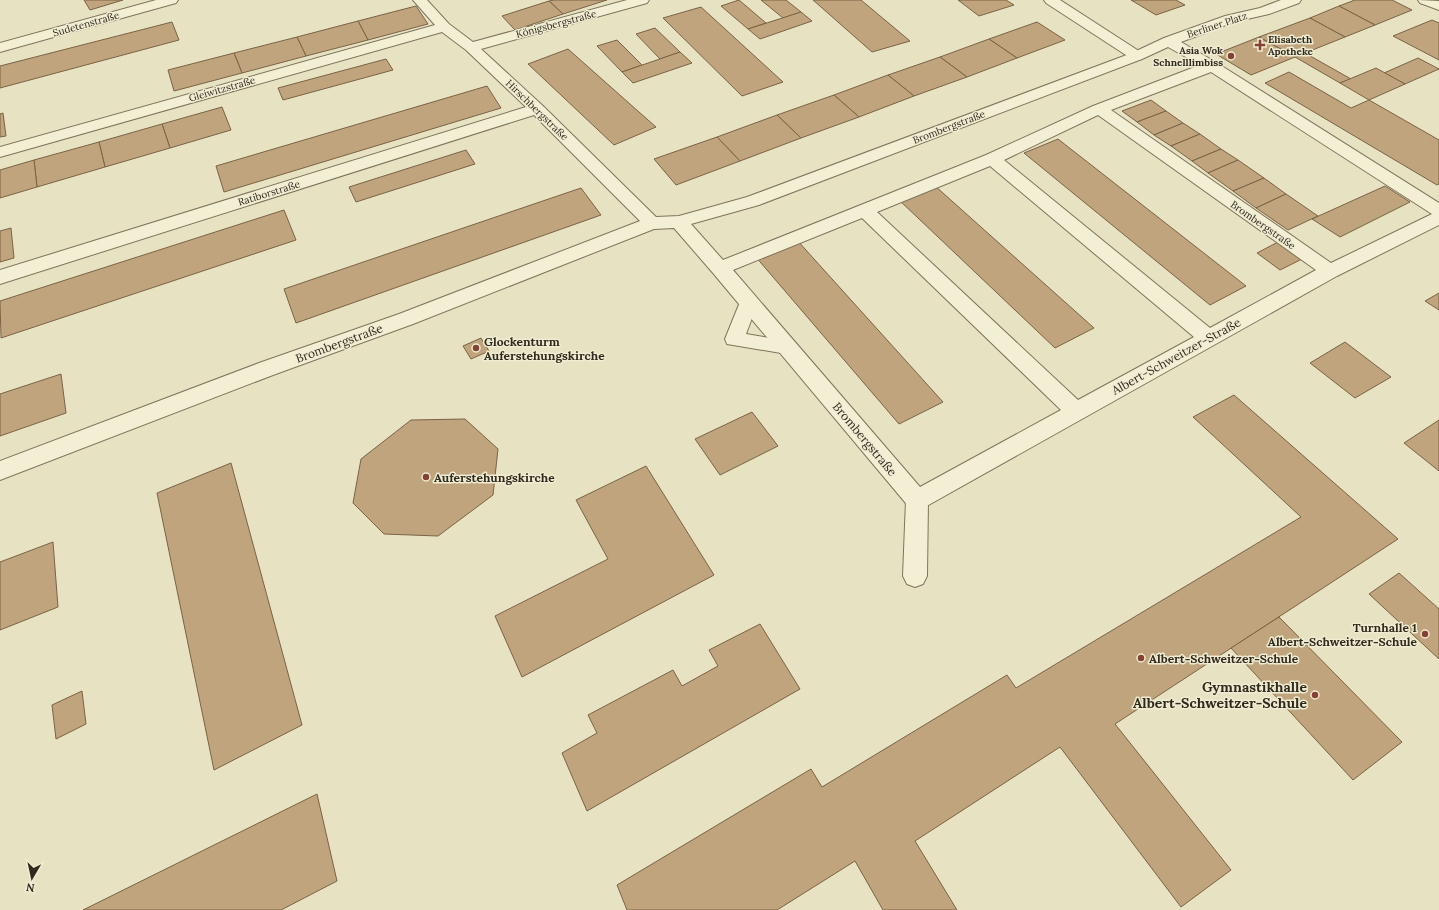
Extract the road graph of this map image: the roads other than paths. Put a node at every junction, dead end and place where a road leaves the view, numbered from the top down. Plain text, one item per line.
1 (172, 0) edge
2 (420, 0) edge
3 (642, 0) edge
4 (1052, 0) edge
5 (1294, 0) edge
6 (1425, 0) edge
7 (1245, 1) edge
8 (1439, 6) edge
9 (1264, 11) junction
10 (444, 27) junction
11 (1169, 40) junction
12 (471, 47) junction
13 (0, 48) edge
14 (1137, 56) junction
15 (1212, 66) junction
16 (537, 109) junction
17 (1099, 109) junction
18 (0, 152) edge
19 (992, 159) junction
20 (865, 210) junction
21 (1439, 211) edge
22 (1439, 218) edge
23 (679, 222) junction
24 (652, 223) junction
25 (720, 268) junction
26 (1330, 272) junction
27 (0, 277) edge
28 (749, 302) junction
29 (1208, 338) junction
30 (787, 347) junction
31 (1077, 412) junction
32 (0, 471) edge
33 (917, 500) junction
34 (915, 576) dead end

1 - 13 street, Sudetenstraße
2 - 10 street, Hirschbergstraße
3 - 12 street, Königsbergstraße
4 - 14 lane
5 - 9 street, Berliner Platz
6 - 8 street
7 - 9 street, Berliner Platz
9 - 11 street, Berliner Platz
10 - 12 street, Hirschbergstraße
10 - 18 street, Gleiwitzstraße
11 - 14 street, Brombergstraße
11 - 15 street
12 - 16 street, Hirschbergstraße
14 - 23 street, Brombergstraße
15 - 17 street
15 - 21 street
16 - 24 street, Hirschbergstraße
16 - 27 street, Ratiborstraße
17 - 19 street
17 - 26 street, Brombergstraße
19 - 20 street
19 - 29 street
20 - 25 street
20 - 31 street
22 - 26 street, Albert-Schweitzer-Straße
23 - 24 street, Brombergstraße
23 - 25 street, Brombergstraße
24 - 32 street, Brombergstraße
25 - 28 street, Brombergstraße
26 - 29 street, Albert-Schweitzer-Straße
28 - 30 street, Brombergstraße
28 - 30 lane
29 - 31 street, Albert-Schweitzer-Straße
30 - 33 street, Brombergstraße
31 - 33 street, Albert-Schweitzer-Straße
33 - 34 lane

